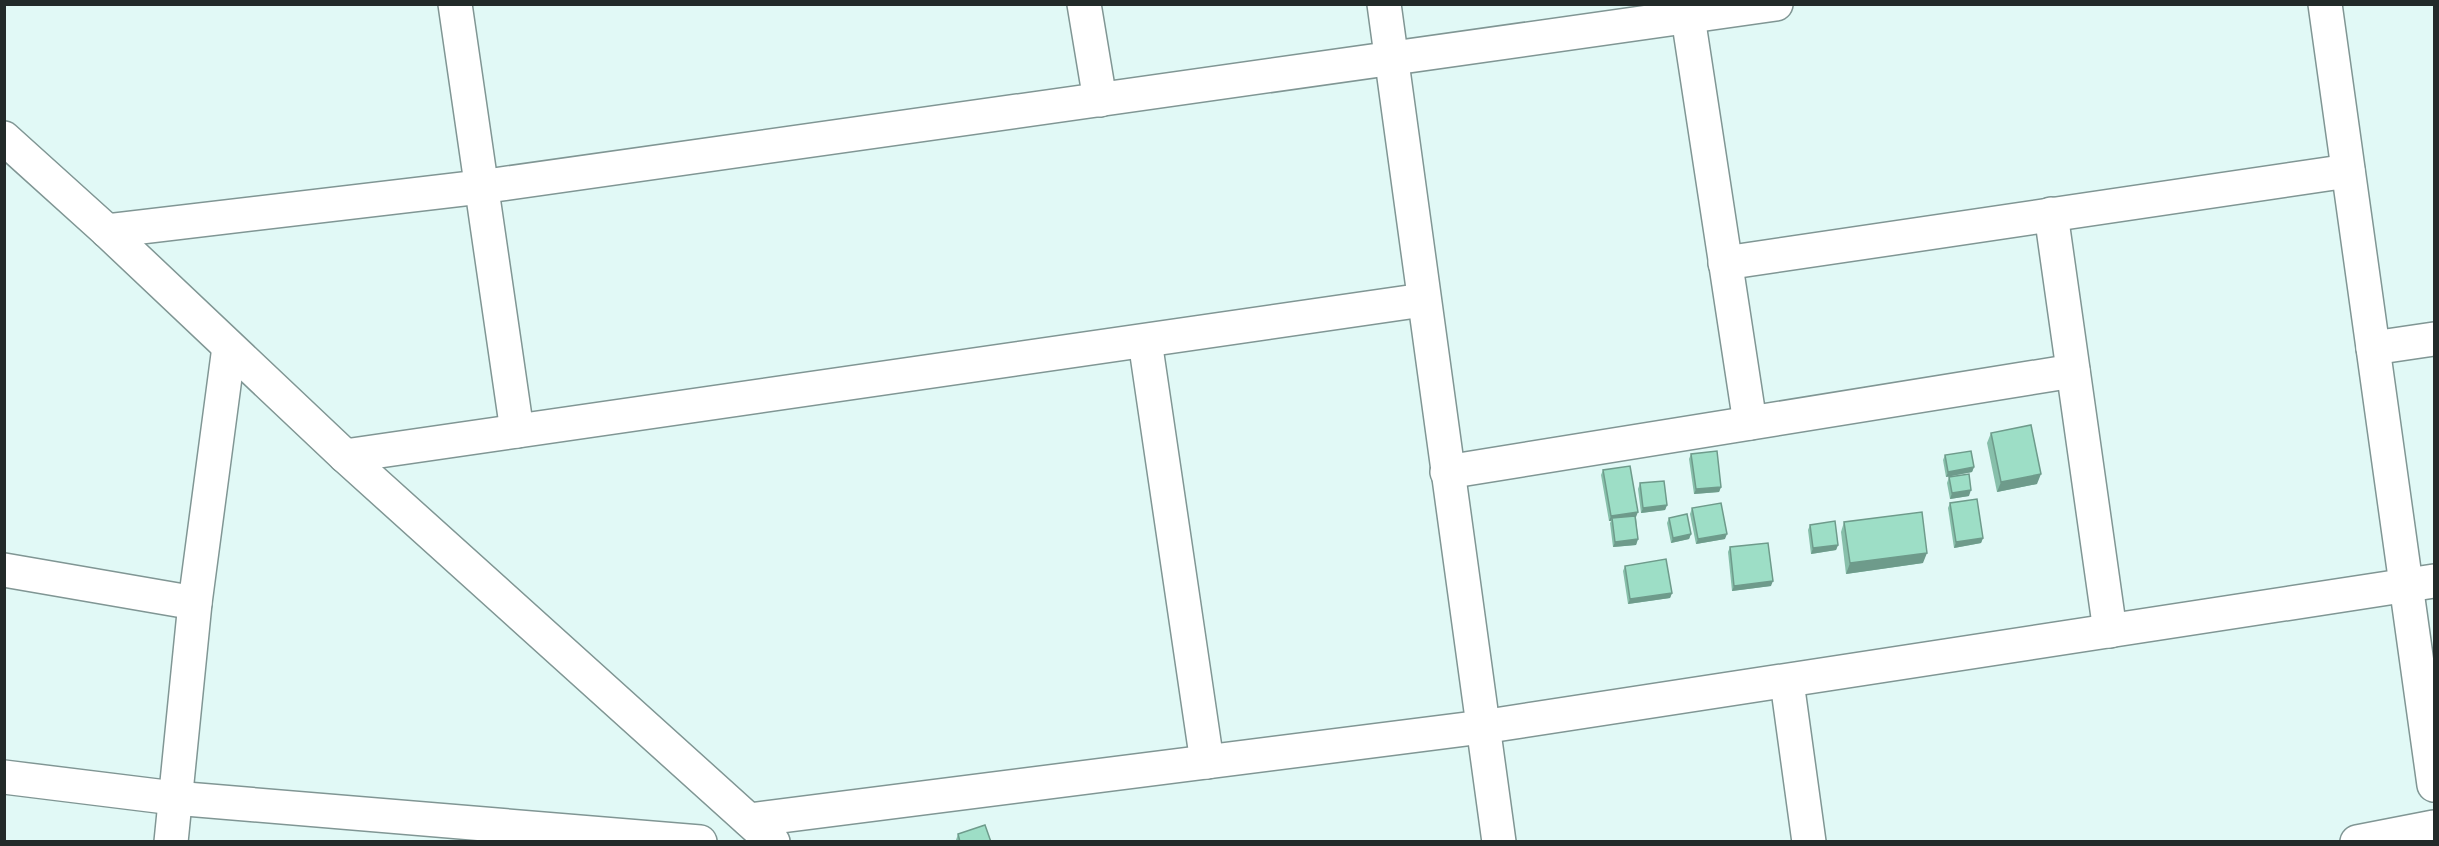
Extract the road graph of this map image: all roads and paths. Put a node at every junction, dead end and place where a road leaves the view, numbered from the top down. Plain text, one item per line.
1 (455, 4) edge
2 (1084, 4) edge
3 (1384, 4) edge
4 (1776, 4) edge
5 (2325, 4) edge
6 (1689, 17) junction
7 (1391, 58) junction
8 (1100, 100) junction
9 (4, 138) edge
10 (2348, 171) junction
11 (480, 188) junction
12 (2051, 214) junction
13 (107, 231) junction
14 (1725, 263) junction
15 (1424, 300) junction
16 (2434, 339) edge
17 (1144, 340) junction
18 (229, 347) junction
19 (2373, 348) junction
20 (2073, 371) junction
21 (1750, 423) junction
22 (517, 432) junction
23 (345, 456) junction
24 (1447, 472) junction
25 (4, 570) edge
26 (2421, 583) edge
27 (195, 603) junction
28 (2110, 631) junction
29 (1787, 682) junction
30 (1482, 727) junction
31 (1207, 762) junction
32 (4, 777) edge
33 (2434, 785) edge
34 (174, 798) junction
35 (2434, 827) edge
36 (761, 831) edge
37 (478, 832) edge
38 (171, 842) edge
39 (700, 842) edge
40 (1499, 842) edge
41 (1809, 842) edge
42 (2357, 842) edge

1 - 11 street
2 - 8 street
3 - 7 street
4 - 6 street
5 - 10 street
6 - 7 street
6 - 14 street
7 - 8 street
7 - 15 street
8 - 11 street
9 - 13 street
10 - 12 street
10 - 19 street
11 - 13 street
11 - 22 street
12 - 14 street
12 - 20 street
13 - 18 street
14 - 21 street
15 - 17 street
15 - 24 street
16 - 19 street
17 - 22 street
17 - 31 street
18 - 23 street
18 - 27 street
19 - 26 street
20 - 21 street
20 - 28 street
21 - 24 street
22 - 23 street
23 - 36 street
24 - 30 street
25 - 27 street
26 - 28 street
26 - 33 street
27 - 34 street
28 - 29 street
29 - 30 street
29 - 41 street
30 - 31 street
30 - 40 street
31 - 36 street
32 - 34 street
34 - 37 street
34 - 38 street
35 - 42 street
37 - 39 street

